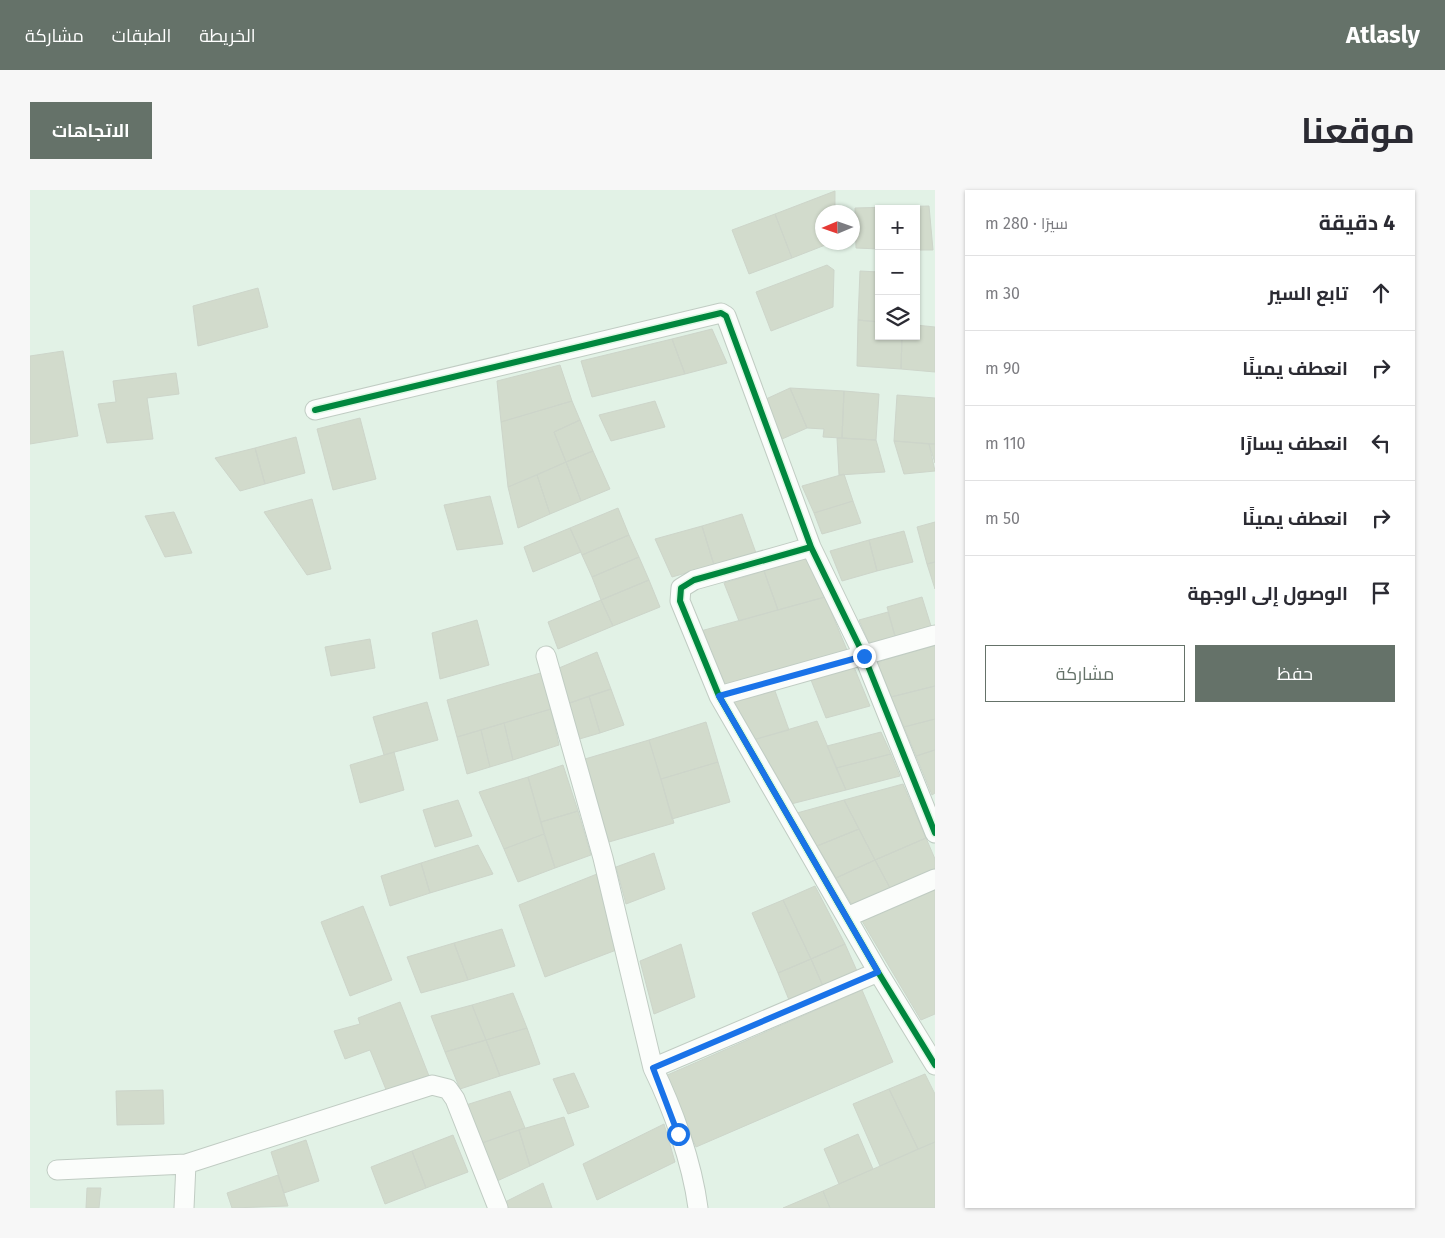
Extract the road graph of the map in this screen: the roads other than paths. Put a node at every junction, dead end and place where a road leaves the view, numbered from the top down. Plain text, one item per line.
1 (315, 410) dead end
2 (811, 547) junction
3 (935, 635) edge
4 (546, 656) dead end
5 (864, 656) junction
6 (719, 696) junction
7 (935, 833) edge
8 (935, 879) edge
9 (847, 917) junction
10 (878, 972) junction
11 (935, 1064) edge
12 (653, 1068) junction
13 (186, 1164) junction
14 (57, 1170) dead end
15 (184, 1208) edge
16 (498, 1208) edge
17 (698, 1208) edge

1 - 2 street
2 - 5 street
2 - 6 street
3 - 5 street
4 - 12 street
5 - 6 street
5 - 7 street
6 - 9 street
8 - 9 street
9 - 10 street
10 - 11 street
10 - 12 street
12 - 17 street
13 - 14 street
13 - 15 street
13 - 16 street

